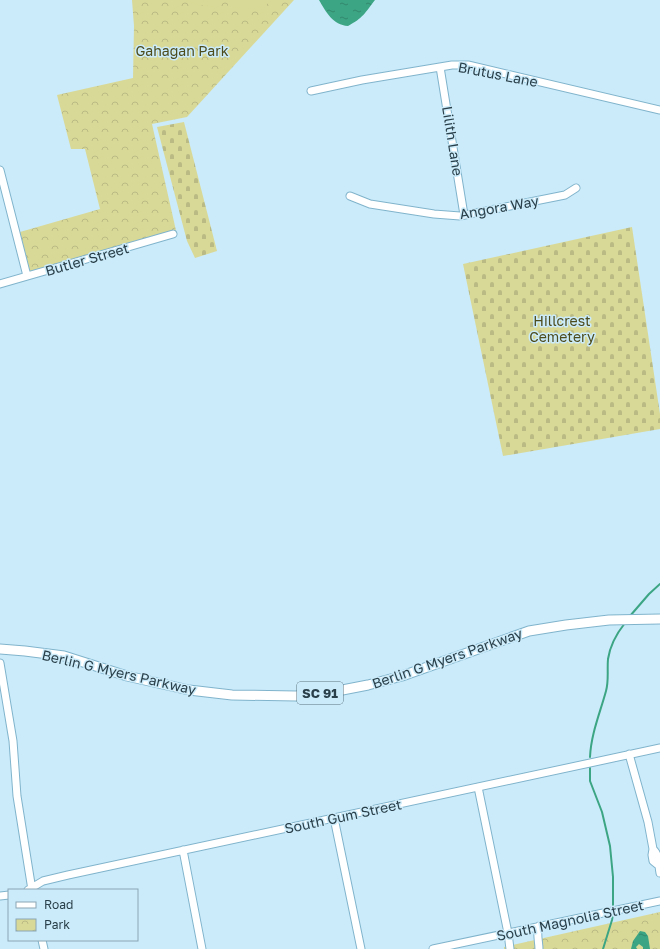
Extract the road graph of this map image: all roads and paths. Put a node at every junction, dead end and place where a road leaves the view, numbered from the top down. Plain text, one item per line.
1 (440, 67) junction
2 (311, 91) dead end
3 (660, 110) edge
4 (0, 170) edge
5 (576, 188) dead end
6 (350, 196) dead end
7 (464, 215) junction
8 (174, 234) dead end
9 (27, 276) junction
10 (0, 284) edge
11 (660, 619) edge
12 (0, 649) edge
13 (0, 663) edge
14 (660, 748) edge
15 (628, 754) junction
16 (478, 787) junction
17 (334, 818) junction
18 (183, 850) junction
19 (660, 873) edge
20 (31, 889) edge
21 (660, 901) edge
22 (539, 926) junction
23 (508, 933) junction
24 (202, 949) edge
25 (361, 949) edge
26 (433, 949) edge
27 (510, 949) edge
28 (539, 949) edge

1 - 2 street, Brutus Lane
1 - 3 street, Brutus Lane
1 - 7 street, Lilith Lane
4 - 9 street
5 - 7 street, Angora Way
6 - 7 street, Angora Way
8 - 9 street, Butler Street
9 - 10 street, Butler Street
11 - 12 main road, Berlin G Myers Parkway / SC 91
13 - 20 street
14 - 15 street, South Gum Street
15 - 16 street, South Gum Street
15 - 19 street
16 - 17 street, South Gum Street
16 - 23 street
17 - 18 street, South Gum Street
17 - 25 street
18 - 20 street, South Gum Street
18 - 24 street
21 - 22 street, South Magnolia Street
22 - 23 street, South Magnolia Street
22 - 28 street
23 - 26 street, South Magnolia Street
23 - 27 street

